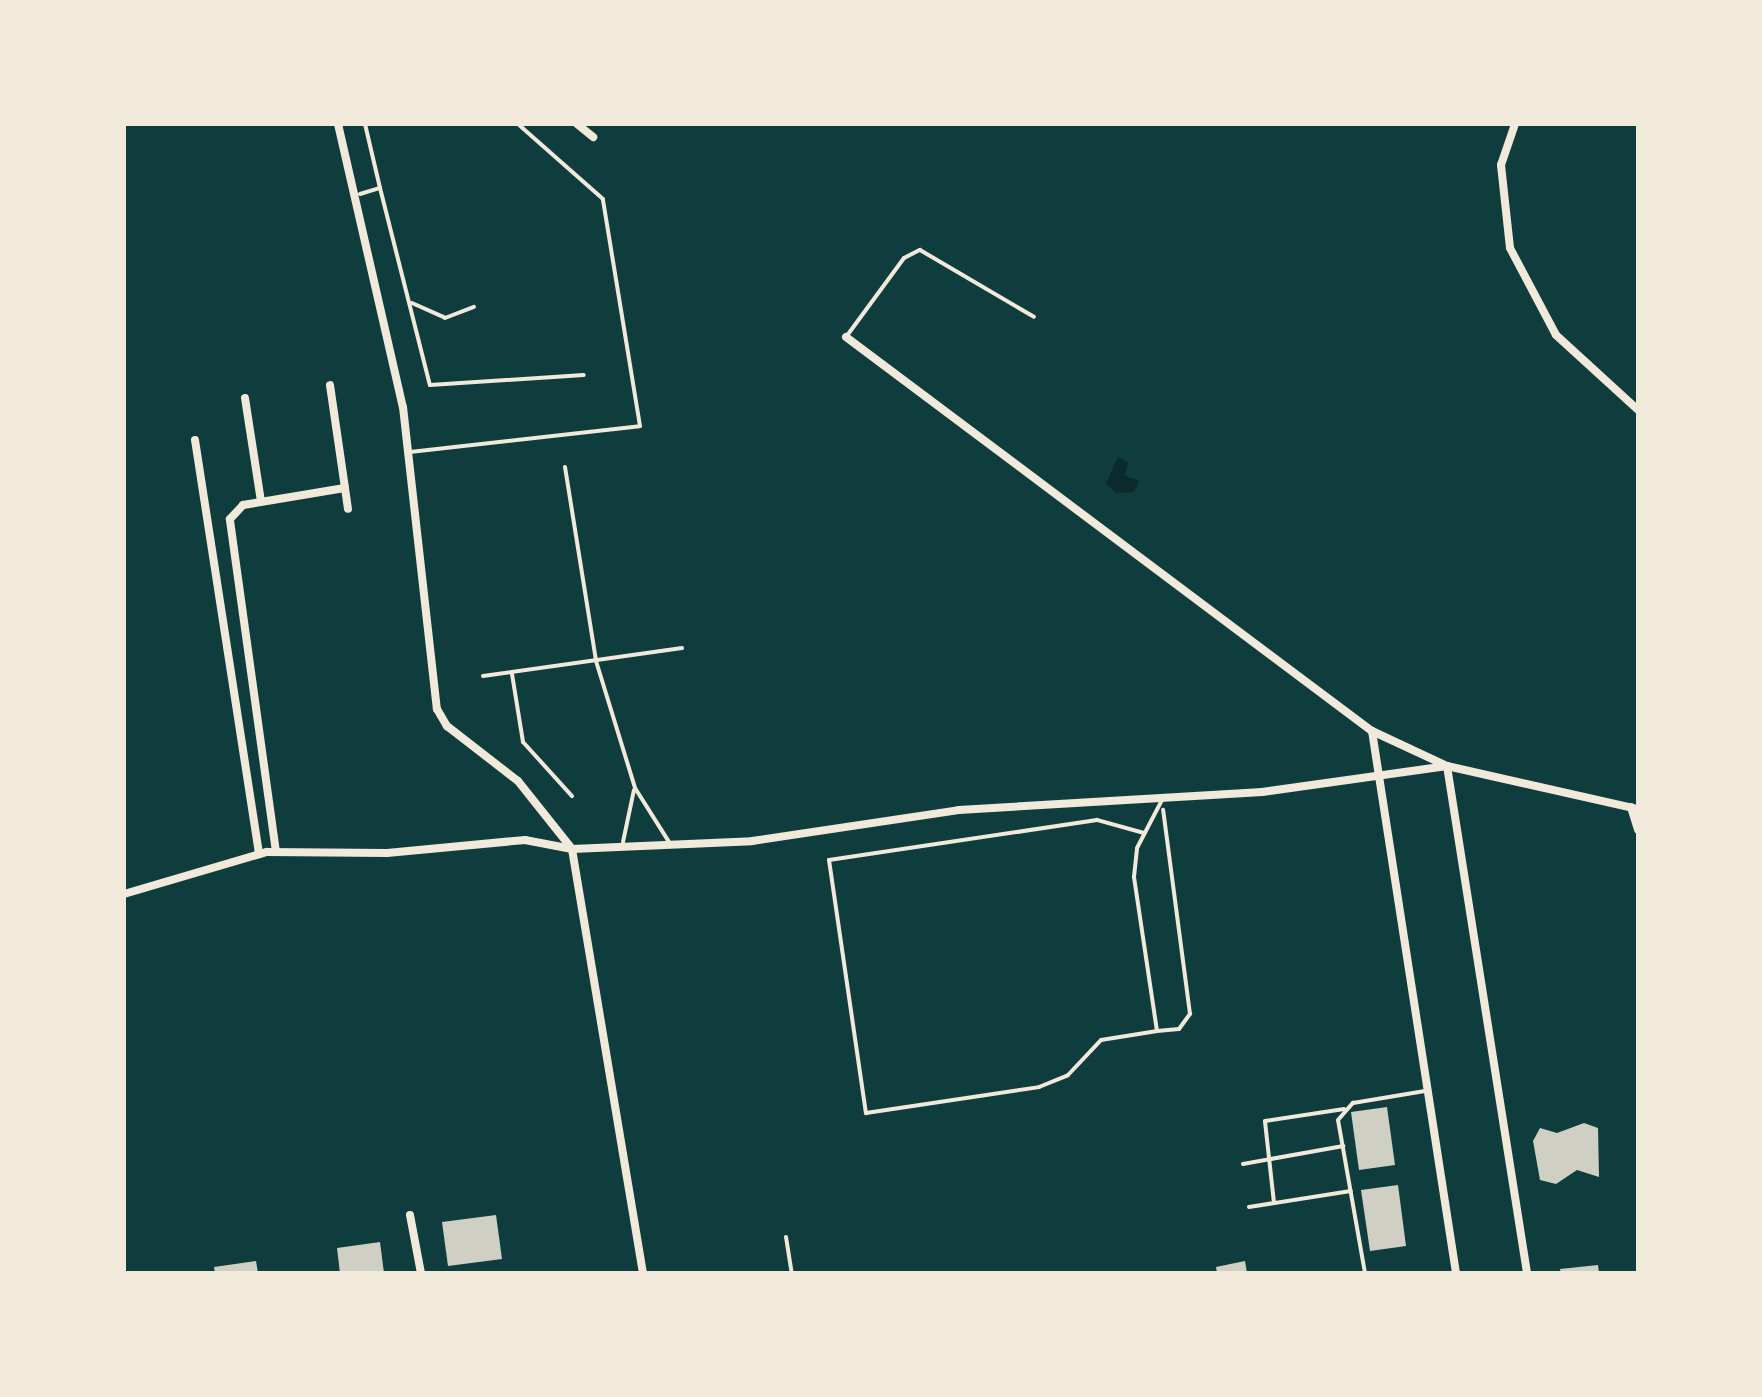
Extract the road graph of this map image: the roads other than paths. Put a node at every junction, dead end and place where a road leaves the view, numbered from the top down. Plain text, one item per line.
1 (338, 124) edge
2 (365, 124) edge
3 (518, 124) edge
4 (577, 124) edge
5 (1515, 124) edge
6 (593, 137) dead end
7 (380, 188) junction
8 (360, 194) junction
9 (410, 302) junction
10 (474, 307) dead end
11 (1034, 317) dead end
12 (846, 337) joint
13 (584, 375) dead end
14 (330, 385) dead end
15 (245, 398) dead end
16 (1638, 410) edge
17 (195, 440) dead end
18 (410, 452) junction
19 (565, 467) dead end
20 (345, 488) junction
21 (261, 501) junction
22 (348, 509) dead end
23 (682, 648) dead end
24 (596, 661) junction
25 (512, 673) junction
26 (483, 676) dead end
27 (1372, 731) junction
28 (1447, 766) junction
29 (1381, 776) junction
30 (635, 788) junction
31 (572, 796) dead end
32 (1162, 797) junction
33 (1634, 808) edge
34 (1163, 810) junction
35 (1638, 830) edge
36 (1144, 833) junction
37 (623, 842) junction
38 (669, 842) junction
39 (572, 849) junction
40 (276, 852) junction
41 (259, 854) junction
42 (124, 894) edge
43 (1157, 1031) junction
44 (1425, 1091) junction
45 (1344, 1109) junction
46 (1343, 1146) junction
47 (1268, 1160) junction
48 (1243, 1164) dead end
49 (1351, 1191) junction
50 (1274, 1203) junction
51 (1249, 1207) dead end
52 (410, 1215) dead end
53 (786, 1237) dead end
54 (421, 1273) edge
55 (643, 1273) edge
56 (792, 1273) edge
57 (1365, 1273) edge
58 (1456, 1273) edge
59 (1527, 1273) edge

1 - 8 street
2 - 7 lane
3 - 18 lane
4 - 6 street
5 - 16 street
7 - 8 lane
7 - 9 lane
8 - 18 street
9 - 10 lane
9 - 13 lane
11 - 12 lane
12 - 27 street
14 - 20 street
15 - 21 street
17 - 41 street
18 - 39 street
19 - 24 lane
20 - 21 street
20 - 22 street
21 - 40 street
23 - 24 lane
24 - 25 lane
24 - 30 lane
25 - 26 lane
25 - 31 lane
27 - 28 street
27 - 29 street
28 - 29 street
28 - 33 street
28 - 59 street
29 - 32 street
29 - 44 street
30 - 37 lane
30 - 38 lane
32 - 34 lane
32 - 38 street
33 - 35 street
34 - 36 lane
34 - 43 lane
36 - 43 lane
36 - 43 lane
37 - 38 street
37 - 39 street
39 - 40 street
39 - 55 street
40 - 41 street
41 - 42 street
44 - 45 lane
44 - 58 street
45 - 46 lane
45 - 47 lane
46 - 47 lane
46 - 49 lane
47 - 48 lane
47 - 50 lane
49 - 50 lane
49 - 57 lane
50 - 51 lane
52 - 54 street
53 - 56 lane

